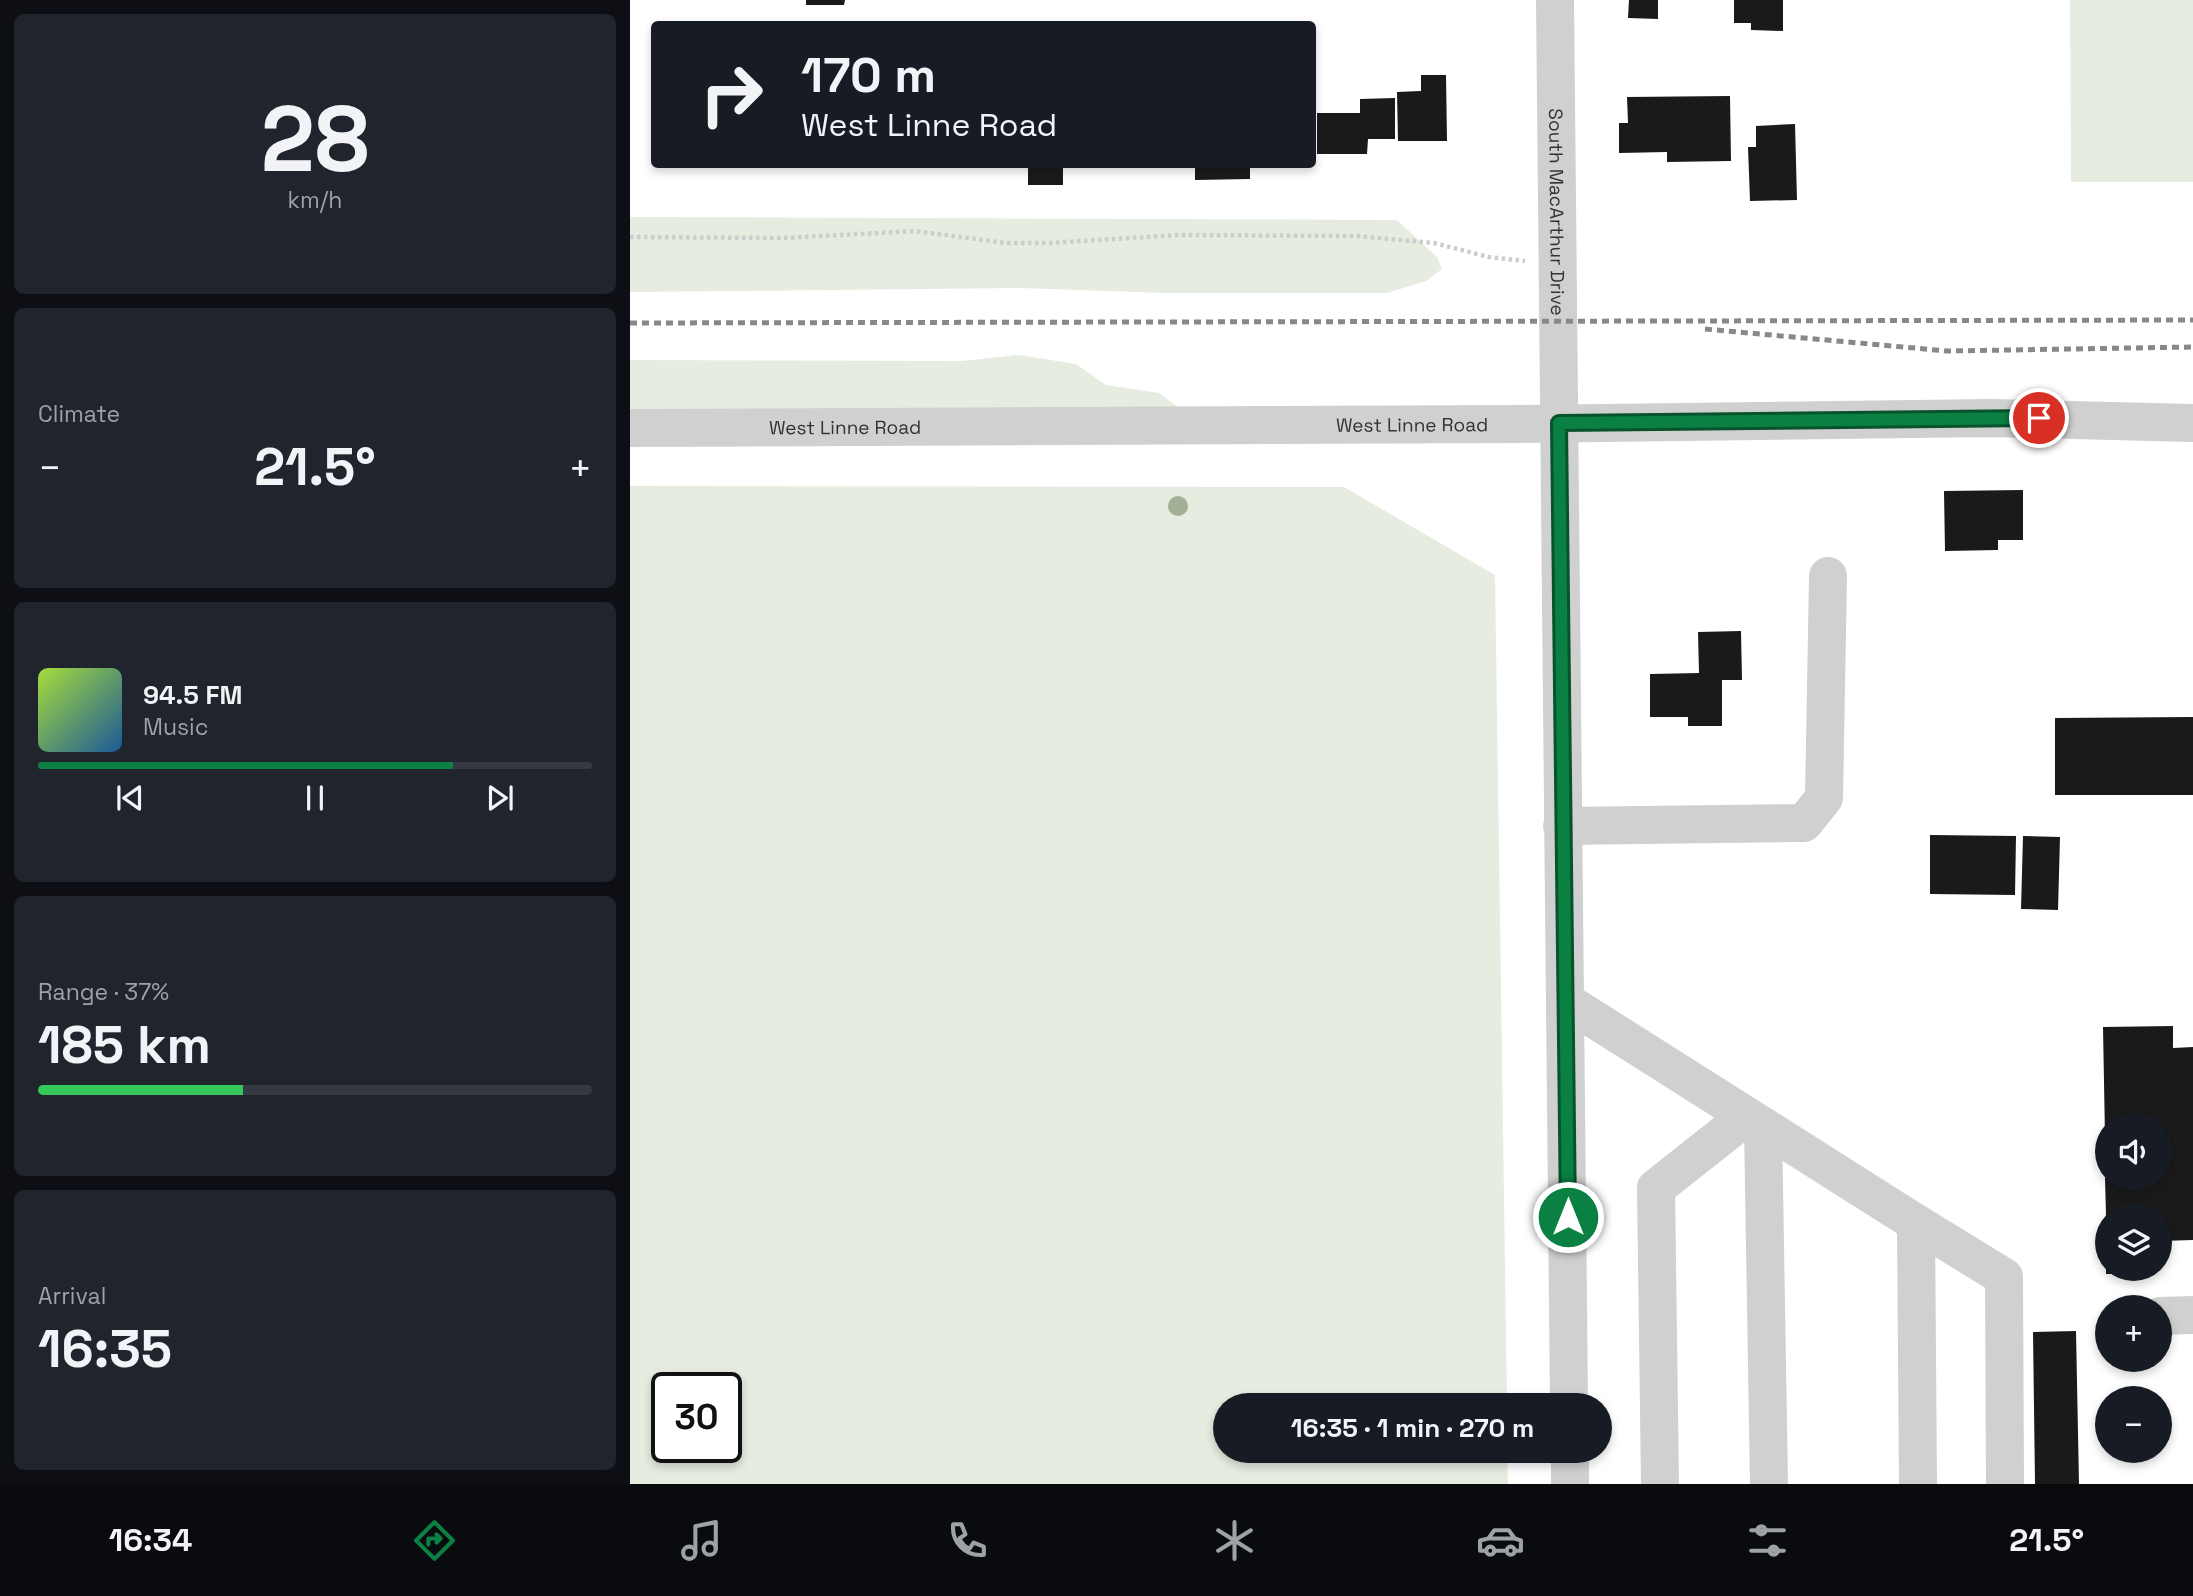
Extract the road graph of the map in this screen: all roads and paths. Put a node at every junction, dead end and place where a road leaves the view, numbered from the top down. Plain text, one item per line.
1 (1555, 0) edge
2 (630, 237) edge
3 (1556, 262) junction
4 (1559, 423) junction
5 (2193, 423) edge
6 (630, 428) edge
7 (1828, 576) dead end
8 (1562, 826) junction
9 (1567, 1002) junction
10 (1755, 1121) junction
11 (1916, 1223) junction
12 (2193, 1315) edge
13 (2172, 1316) edge
14 (1569, 1393) edge
15 (1570, 1463) edge
16 (1570, 1484) edge
17 (1660, 1484) edge
18 (1769, 1484) edge
19 (1918, 1484) edge
20 (2005, 1484) edge

1 - 3 street, South MacArthur Drive
2 - 3 path
3 - 4 street, South MacArthur Drive
4 - 5 street, West Linne Road
4 - 6 street, West Linne Road
4 - 8 street
7 - 8 street
8 - 9 street
9 - 10 street
9 - 14 street
10 - 11 street
10 - 17 street
10 - 18 street
11 - 19 street
11 - 20 street
12 - 13 street
15 - 16 street

